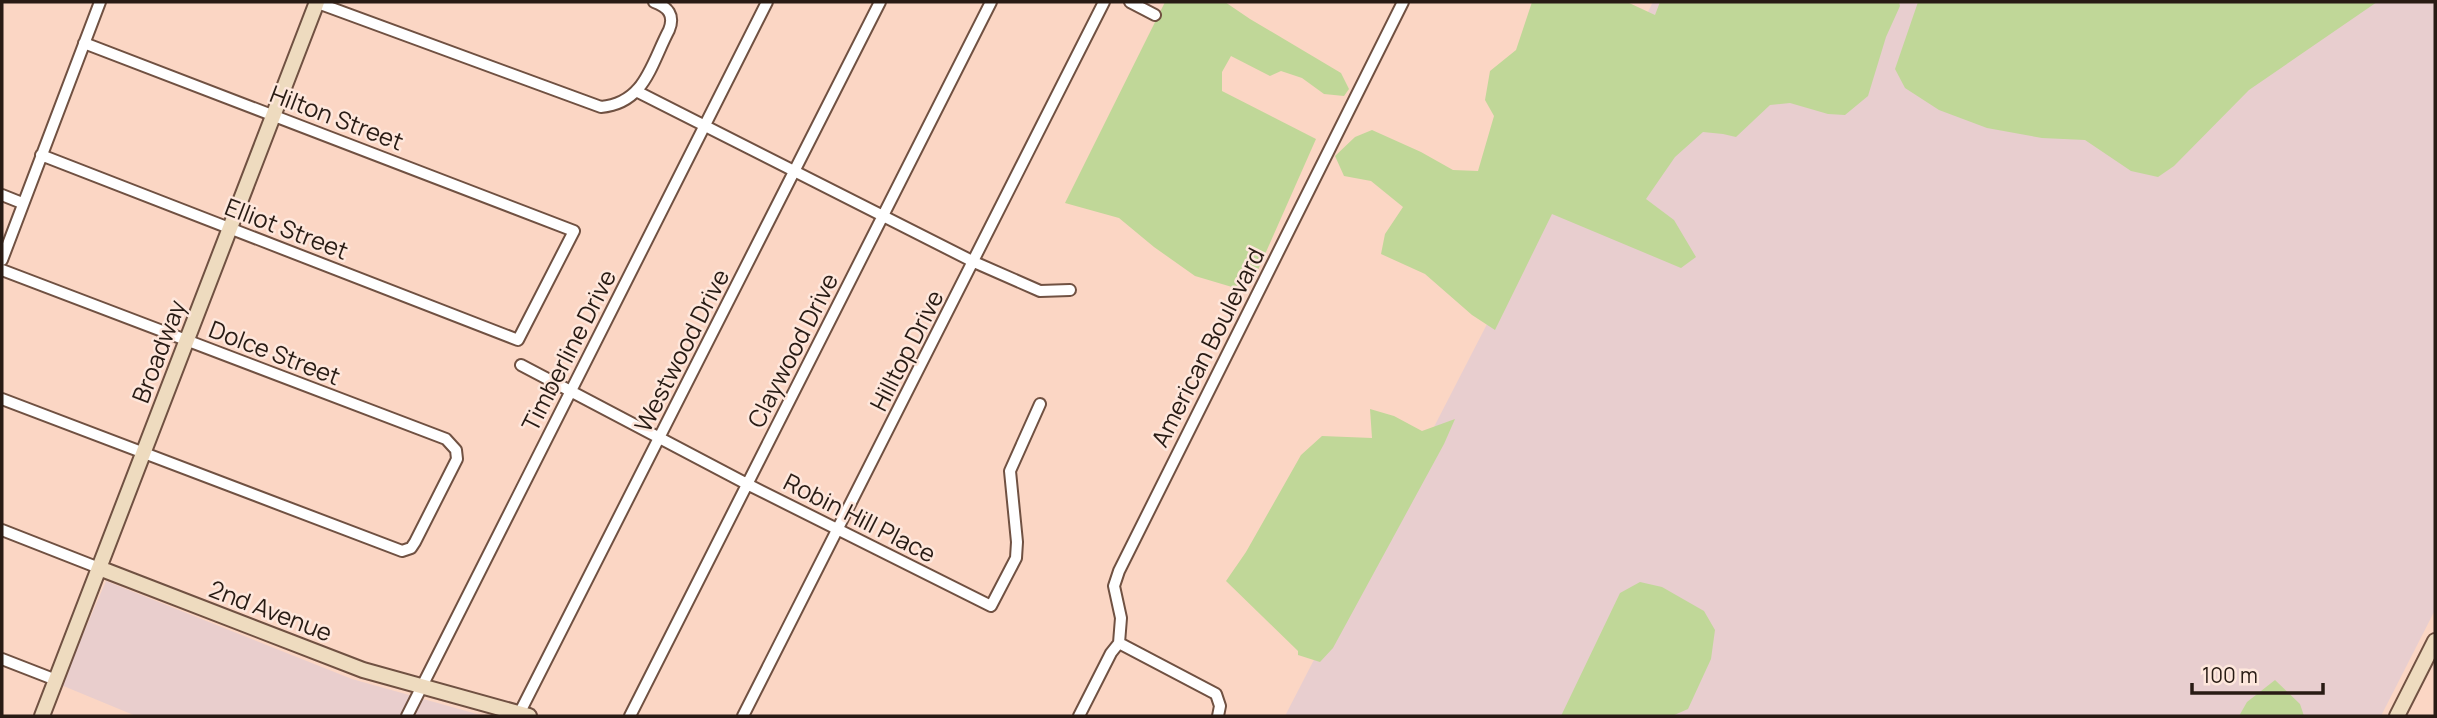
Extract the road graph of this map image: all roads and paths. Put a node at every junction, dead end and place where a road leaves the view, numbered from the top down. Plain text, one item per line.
1 (100, 2) edge
2 (317, 2) edge
3 (654, 2) edge
4 (767, 2) edge
5 (880, 2) edge
6 (991, 2) edge
7 (1104, 2) edge
8 (1130, 2) edge
9 (1403, 2) edge
10 (1155, 15) dead end
11 (84, 43) junction
12 (638, 92) junction
13 (273, 116) junction
14 (706, 124) junction
15 (41, 155) junction
16 (796, 171) junction
17 (2, 195) edge
18 (22, 203) junction
19 (884, 215) junction
20 (230, 228) junction
21 (2, 260) edge
22 (974, 262) junction
23 (2, 270) edge
24 (1070, 290) dead end
25 (518, 340) joint
26 (187, 341) junction
27 (521, 365) dead end
28 (570, 393) junction
29 (2, 399) edge
30 (1040, 404) dead end
31 (659, 438) junction
32 (143, 453) junction
33 (747, 484) junction
34 (838, 529) junction
35 (2, 530) edge
36 (99, 568) junction
37 (2435, 641) edge
38 (1119, 643) junction
39 (2, 659) edge
40 (56, 680) junction
41 (423, 686) junction
42 (522, 715) edge
43 (42, 716) edge
44 (407, 716) edge
45 (629, 716) edge
46 (743, 716) edge
47 (1079, 716) edge
48 (1218, 716) edge
49 (2397, 716) edge

1 - 11 street
2 - 12 street
2 - 13 street, Broadway
3 - 12 street
4 - 14 street, Timberline Drive
5 - 16 street, Westwood Drive
6 - 19 street, Claywood Drive
7 - 22 street, Hilltop Drive
8 - 10 street
9 - 38 street, American Boulevard
11 - 13 street, Hilton Street
11 - 15 street
12 - 14 street
13 - 20 street, Broadway
13 - 25 street, Hilton Street
14 - 16 street
14 - 28 street, Timberline Drive
15 - 18 street
15 - 20 street, Elliot Street
16 - 19 street
16 - 31 street, Westwood Drive
17 - 18 street
18 - 21 street
19 - 22 street
19 - 33 street, Claywood Drive
20 - 25 street, Elliot Street
20 - 26 street, Broadway
22 - 24 street
22 - 34 street, Hilltop Drive
23 - 26 street, Dolce Street
26 - 32 street, Broadway
26 - 32 street, Dolce Street
27 - 28 street, Robin Hill Place
28 - 31 street, Robin Hill Place
28 - 41 street, Timberline Drive
29 - 32 street
30 - 34 street, Robin Hill Place
31 - 33 street, Robin Hill Place
31 - 42 street, Westwood Drive
32 - 36 street, Broadway
33 - 34 street, Robin Hill Place
33 - 45 street, Claywood Drive
34 - 46 street, Hilltop Drive
35 - 36 street, 2nd Avenue
36 - 40 street, Broadway
36 - 41 street, 2nd Avenue
37 - 49 street
38 - 47 street
38 - 48 street
39 - 40 street
40 - 43 street, Broadway
41 - 42 street, 2nd Avenue
41 - 44 street, Timberline Drive

